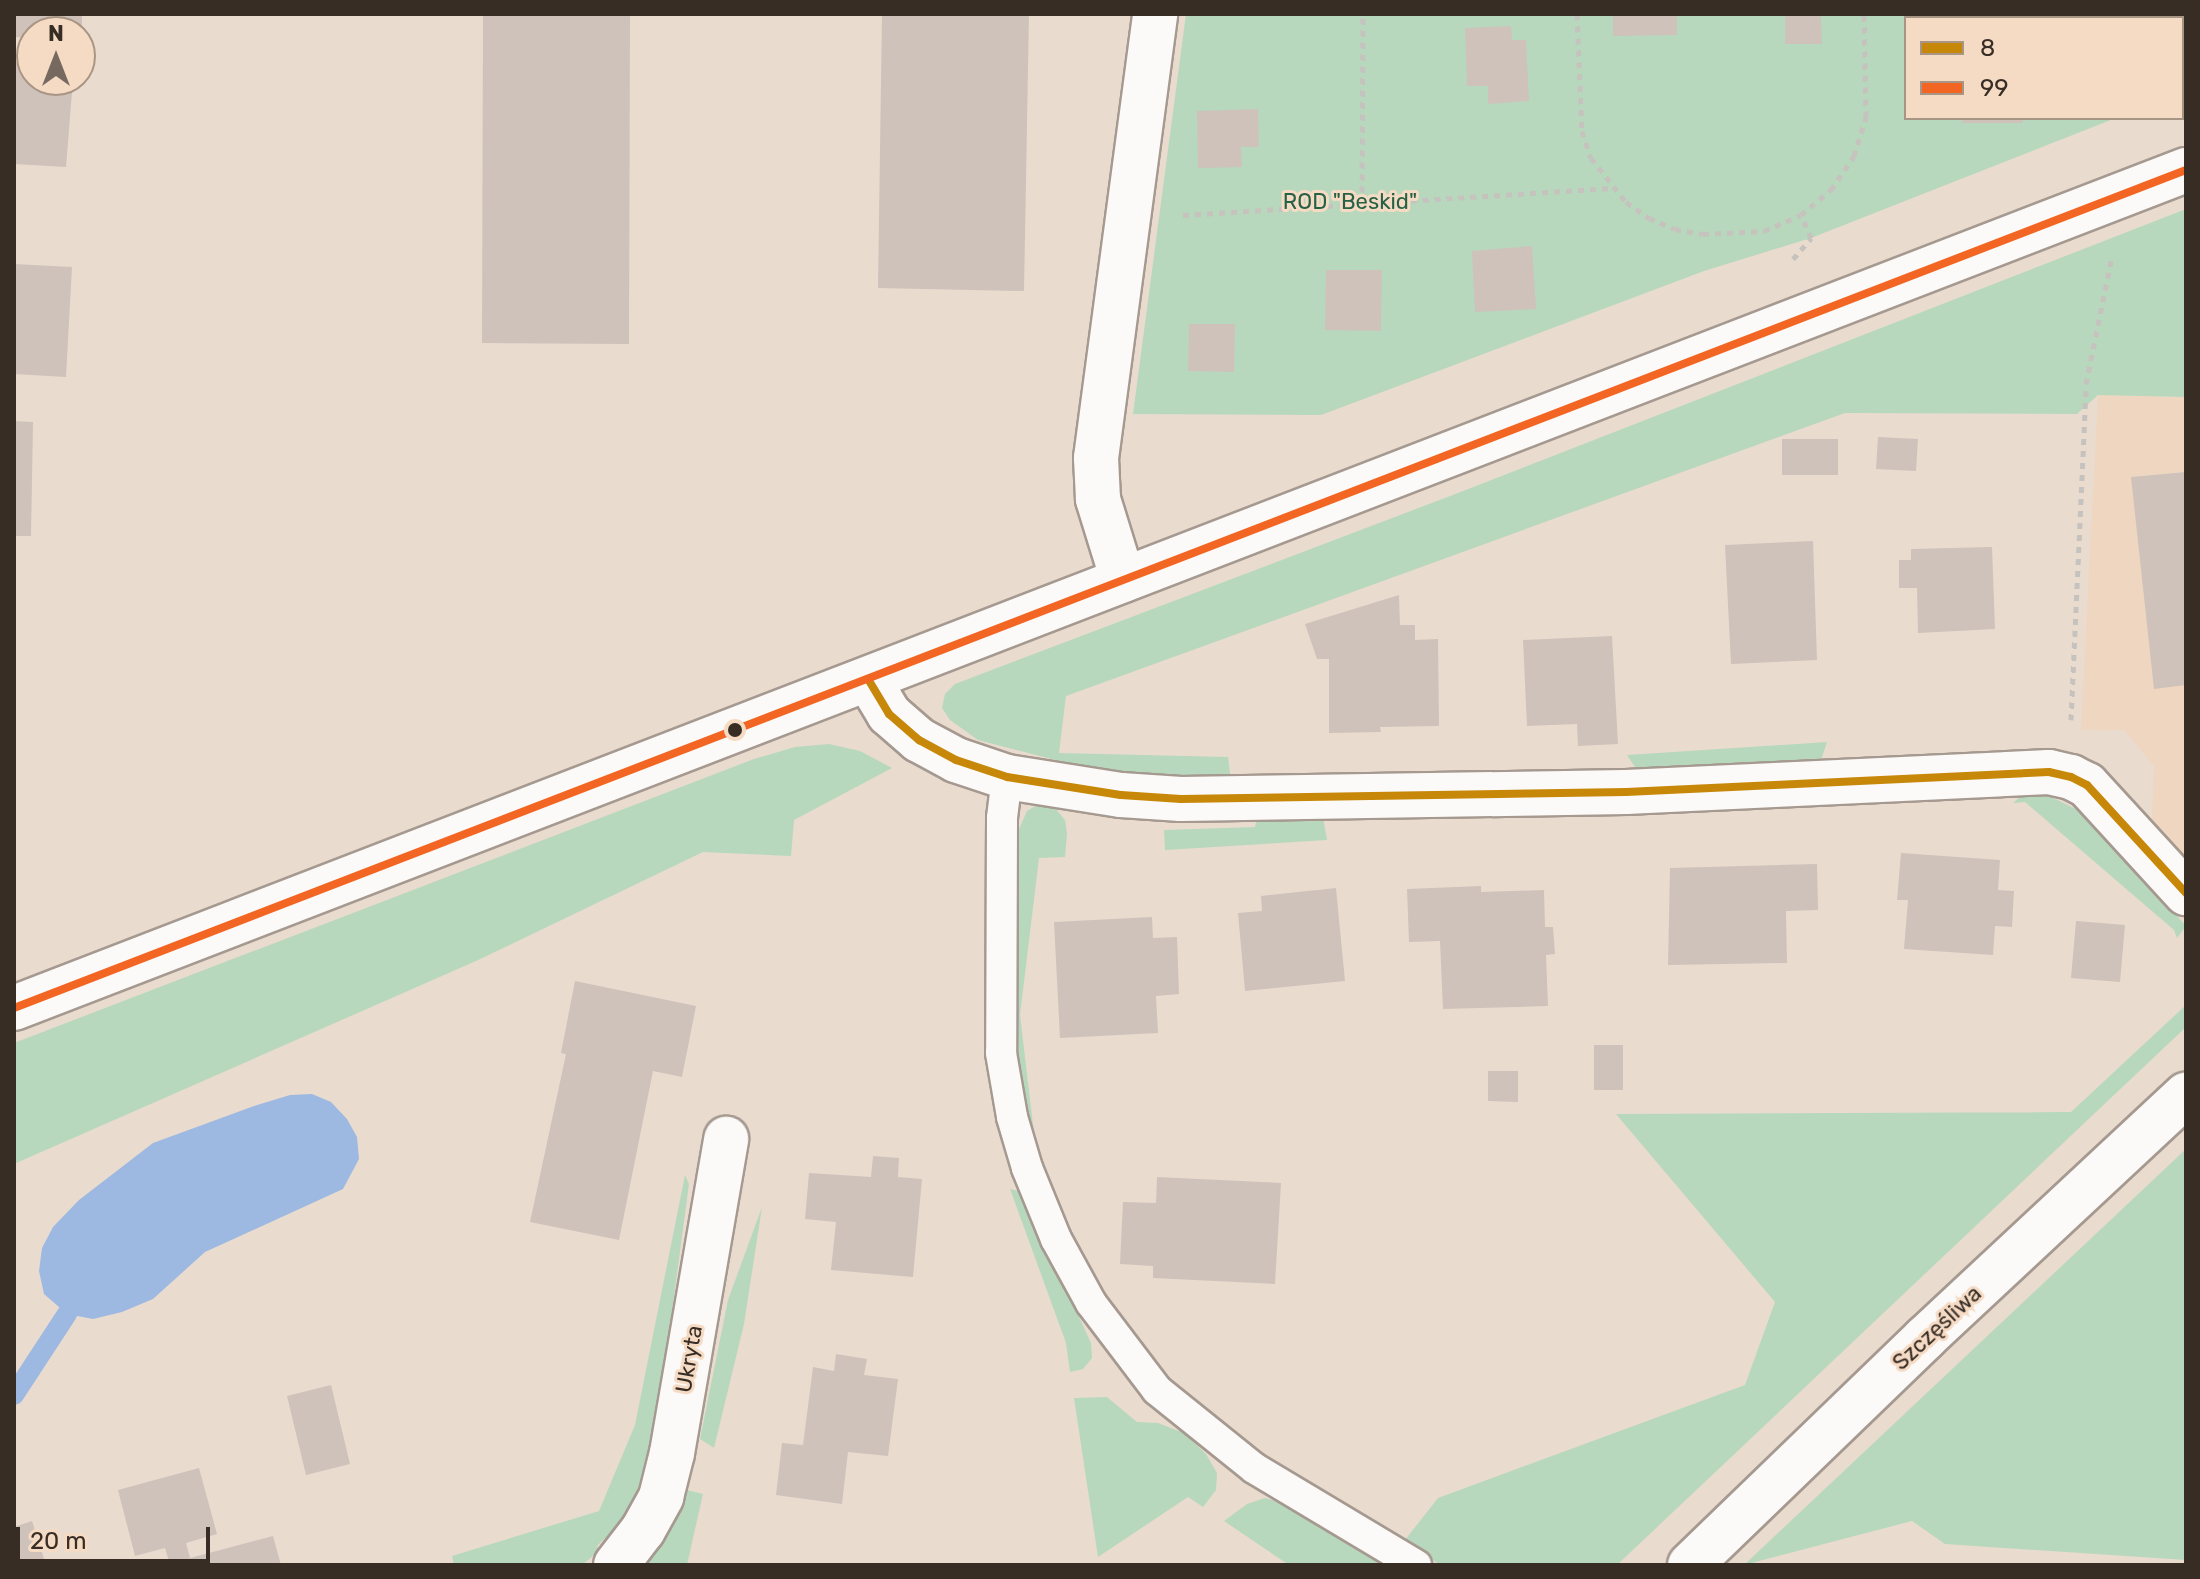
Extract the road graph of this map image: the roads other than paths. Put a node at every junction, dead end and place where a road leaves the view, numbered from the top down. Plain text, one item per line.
1 (1155, 14) edge
2 (2186, 170) edge
3 (1123, 580) junction
4 (868, 679) junction
5 (1007, 777) junction
6 (2186, 893) edge
7 (14, 1008) edge
8 (2186, 1095) edge
9 (726, 1139) dead end
10 (616, 1565) edge
11 (1416, 1565) edge
12 (1690, 1565) edge

1 - 3 street
2 - 3 street
3 - 4 street
4 - 5 street
4 - 7 street
5 - 6 street
5 - 11 lane
8 - 12 street, Szczęśliwa
9 - 10 street, Ukryta

